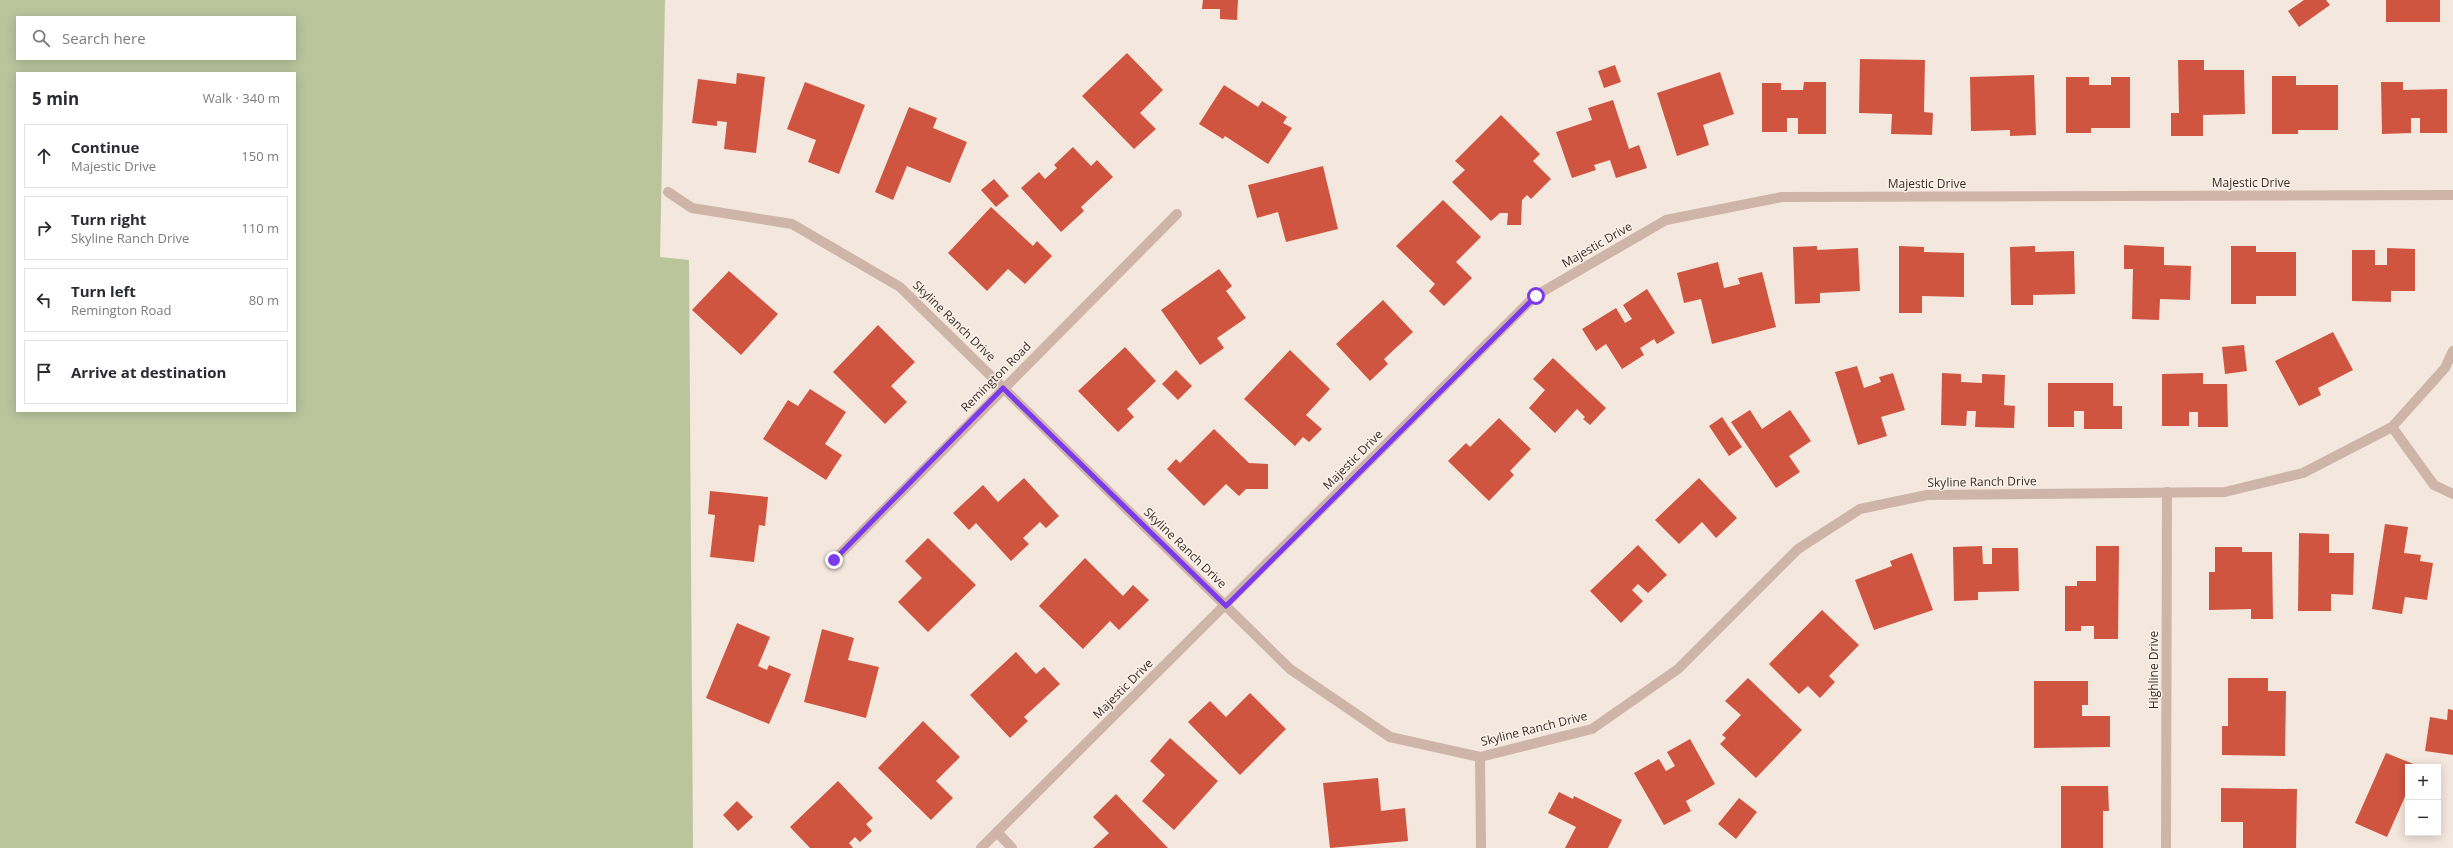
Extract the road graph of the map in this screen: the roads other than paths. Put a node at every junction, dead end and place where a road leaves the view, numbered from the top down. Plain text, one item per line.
1 (668, 192) dead end
2 (2453, 196) edge
3 (1177, 214) dead end
4 (2453, 351) edge
5 (1003, 388) junction
6 (2392, 427) junction
7 (2167, 492) junction
8 (2453, 494) edge
9 (834, 560) dead end
10 (1226, 606) junction
11 (1480, 757) junction
12 (997, 832) junction
13 (981, 848) edge
14 (1012, 848) edge
15 (1481, 848) edge
16 (2166, 848) edge

1 - 5 street, Skyline Ranch Drive
2 - 10 street, Majestic Drive
3 - 5 street, Remington Road
4 - 6 street, Skyline Ranch Drive
5 - 9 street, Remington Road
5 - 10 street, Skyline Ranch Drive
6 - 7 street, Skyline Ranch Drive
6 - 8 street
7 - 11 street, Skyline Ranch Drive
7 - 16 street, Highline Drive
10 - 11 street, Skyline Ranch Drive
10 - 12 street, Majestic Drive
11 - 15 street
12 - 13 street, Majestic Drive
12 - 14 street

